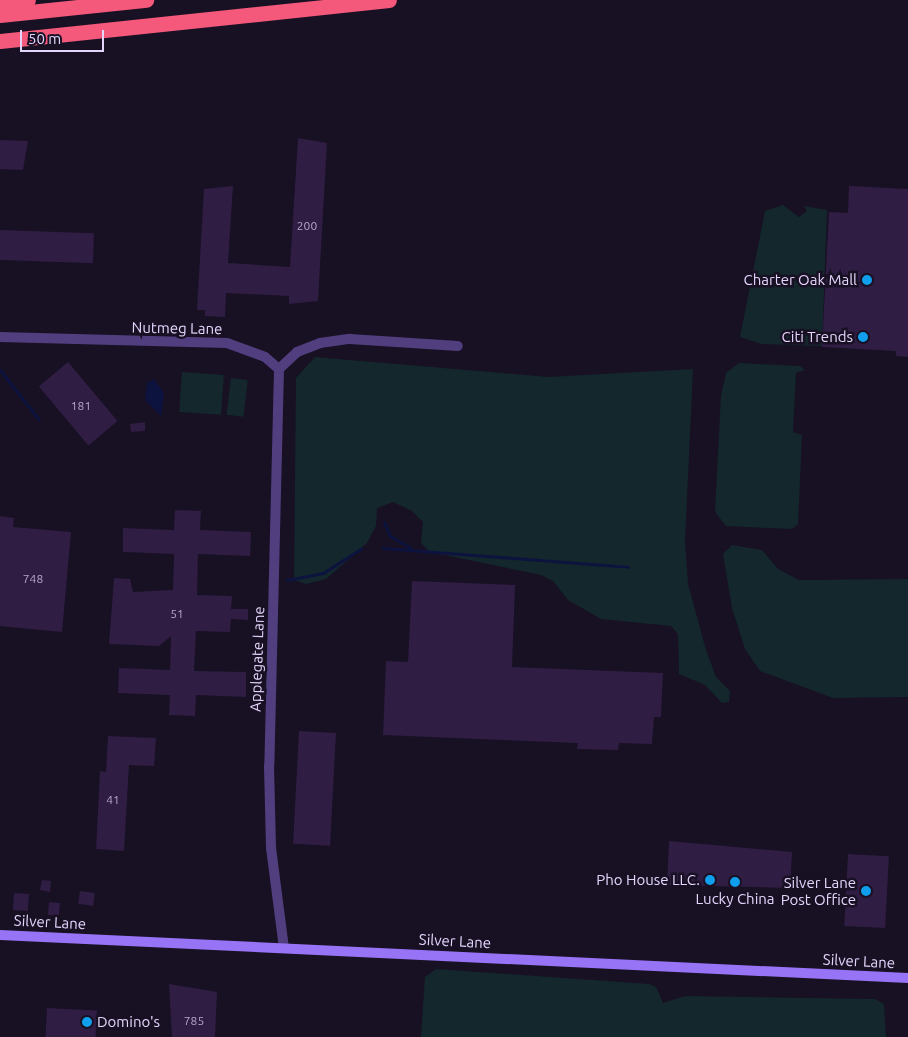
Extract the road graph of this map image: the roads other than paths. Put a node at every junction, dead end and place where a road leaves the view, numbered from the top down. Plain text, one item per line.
1 (28, 0) edge
2 (146, 0) edge
3 (389, 0) edge
4 (0, 3) edge
5 (0, 15) edge
6 (0, 41) edge
7 (0, 336) edge
8 (458, 346) dead end
9 (279, 369) junction
10 (0, 935) edge
11 (284, 948) junction
12 (908, 978) edge

1 - 4 highway
2 - 5 highway
3 - 6 highway
7 - 9 street, Nutmeg Lane
8 - 9 street
9 - 11 street, Applegate Lane
10 - 11 main road, Silver Lane
11 - 12 main road, Silver Lane

